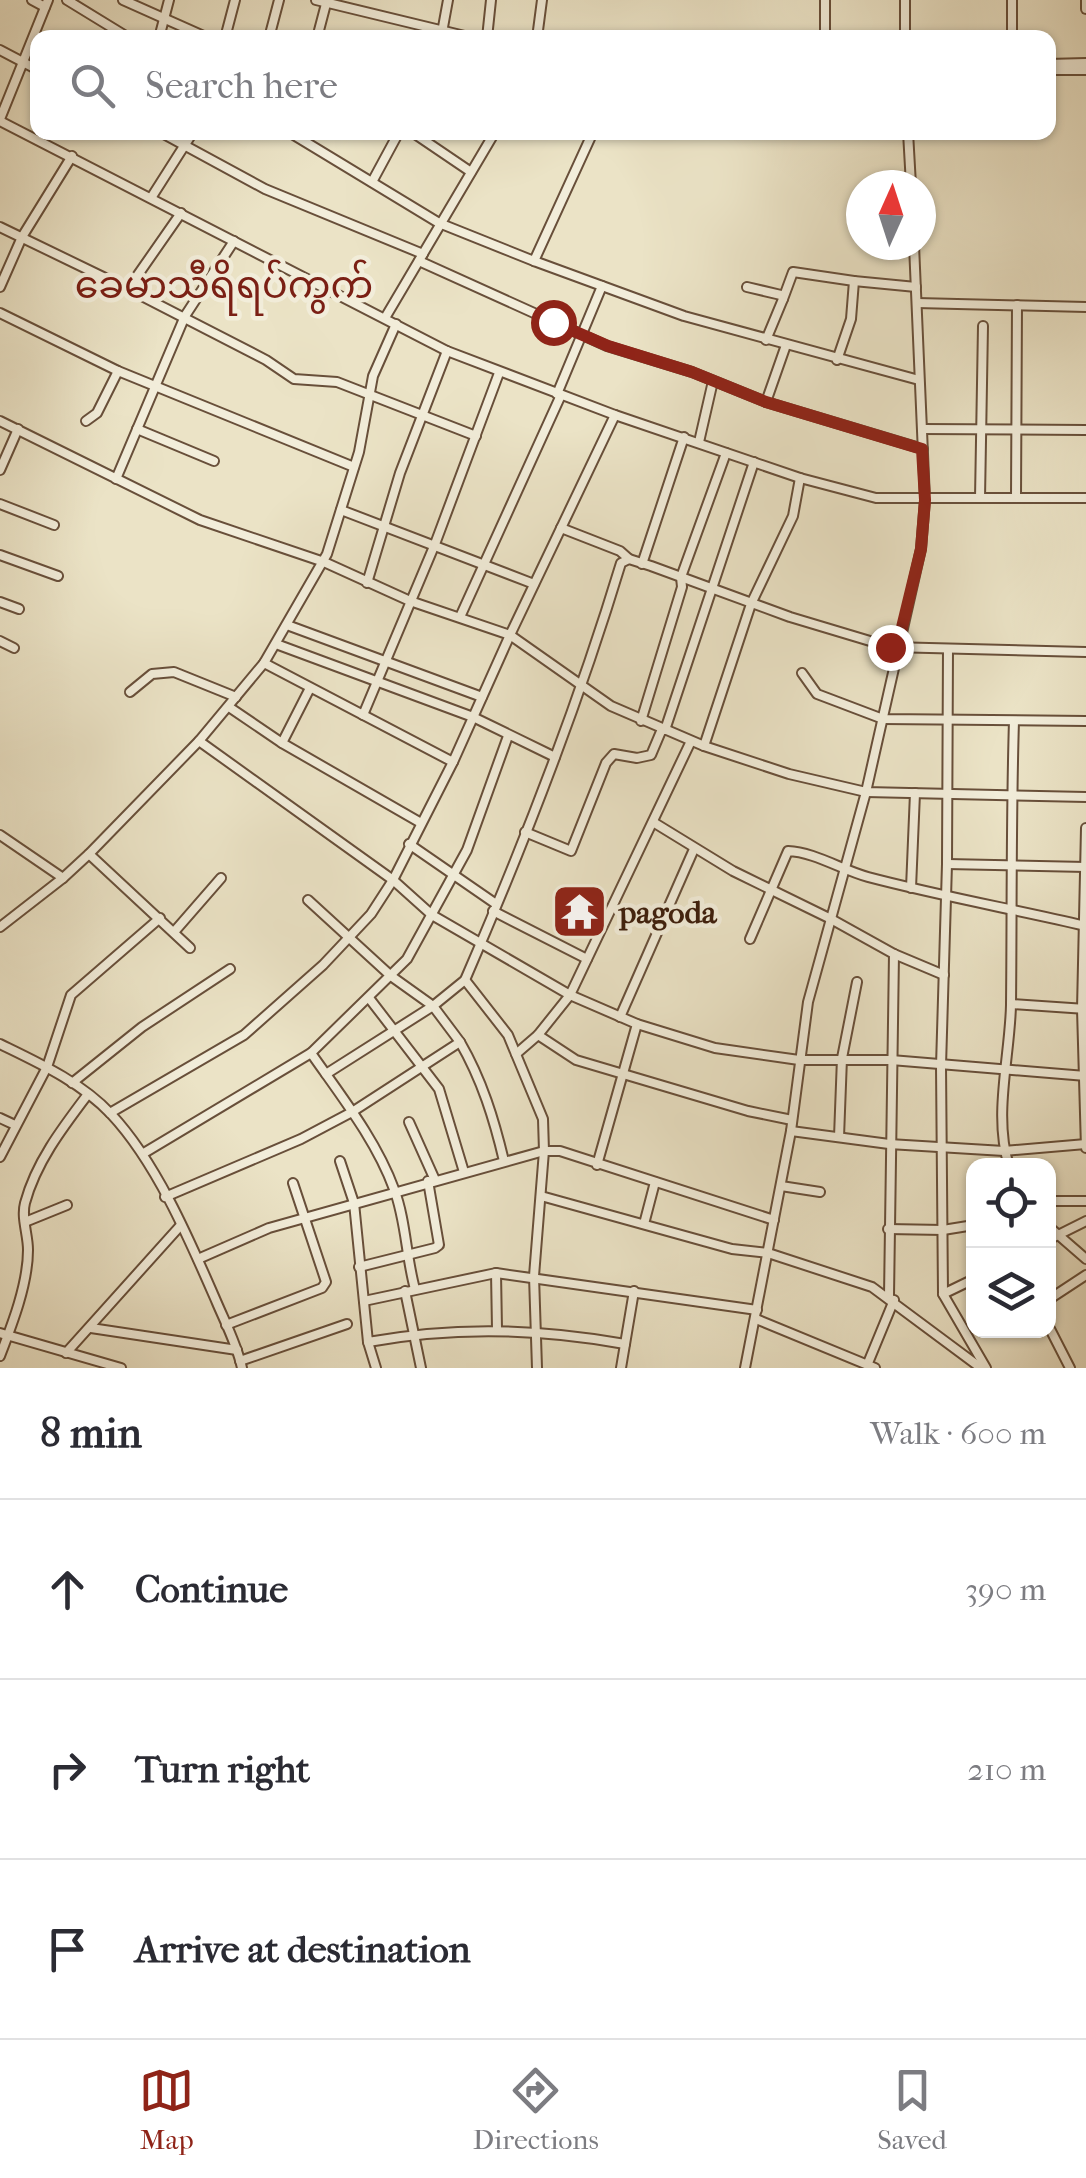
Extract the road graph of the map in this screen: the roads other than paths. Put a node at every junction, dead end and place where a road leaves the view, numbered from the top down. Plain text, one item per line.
1 (32, 0) edge
2 (67, 0) edge
3 (123, 0) edge
4 (169, 0) edge
5 (235, 0) edge
6 (279, 0) edge
7 (316, 0) edge
8 (366, 0) edge
9 (448, 0) edge
10 (491, 0) edge
11 (542, 0) edge
12 (825, 0) edge
13 (905, 0) edge
14 (1012, 0) edge
15 (1086, 0) edge
16 (327, 1) edge
17 (47, 4) edge
18 (1086, 9) edge
19 (364, 12) junction
20 (164, 20) junction
21 (37, 30) edge
22 (116, 30) edge
23 (161, 30) edge
24 (188, 30) edge
25 (228, 30) edge
26 (271, 30) edge
27 (319, 30) edge
28 (429, 30) edge
29 (444, 30) edge
30 (488, 30) edge
31 (538, 30) edge
32 (825, 30) edge
33 (905, 30) edge
34 (1012, 30) edge
35 (30, 48) edge
36 (0, 50) edge
37 (24, 63) junction
38 (30, 66) edge
39 (1086, 66) edge
40 (1056, 67) edge
41 (0, 120) edge
42 (30, 135) edge
43 (40, 140) edge
44 (175, 140) edge
45 (188, 140) edge
46 (302, 140) edge
47 (395, 140) edge
48 (424, 140) edge
49 (489, 140) edge
50 (589, 140) edge
51 (908, 140) edge
52 (185, 145) junction
53 (72, 156) junction
54 (910, 170) edge
55 (471, 172) junction
56 (372, 182) junction
57 (151, 198) junction
58 (181, 213) junction
59 (439, 223) junction
60 (0, 227) edge
61 (22, 237) junction
62 (234, 241) junction
63 (421, 257) junction
64 (915, 260) edge
65 (534, 261) junction
66 (854, 282) junction
67 (602, 286) junction
68 (747, 287) dead end
69 (916, 287) junction
70 (0, 288) edge
71 (128, 289) junction
72 (783, 299) junction
73 (916, 303) junction
74 (1017, 305) junction
75 (1086, 307) edge
76 (0, 313) edge
77 (386, 318) junction
78 (184, 319) junction
79 (396, 324) junction
80 (983, 326) dead end
81 (582, 335) junction
82 (766, 340) junction
83 (786, 345) junction
84 (447, 351) junction
85 (837, 360) junction
86 (118, 370) junction
87 (499, 372) junction
88 (920, 380) junction
89 (714, 381) junction
90 (156, 385) junction
91 (369, 392) junction
92 (559, 394) junction
93 (766, 402) junction
94 (424, 414) junction
95 (616, 414) junction
96 (0, 421) edge
97 (86, 421) dead end
98 (137, 429) junction
99 (922, 429) junction
100 (983, 429) junction
101 (18, 430) junction
102 (1015, 430) junction
103 (1086, 430) edge
104 (476, 436) junction
105 (684, 437) junction
106 (699, 442) junction
107 (922, 449) junction
108 (726, 453) junction
109 (3, 454) edge
110 (214, 461) dead end
111 (754, 462) junction
112 (354, 467) junction
113 (0, 470) edge
114 (800, 478) junction
115 (116, 479) junction
116 (1016, 497) junction
117 (980, 498) junction
118 (1086, 498) edge
119 (925, 500) junction
120 (0, 504) edge
121 (341, 510) junction
122 (386, 524) junction
123 (54, 526) dead end
124 (561, 528) junction
125 (434, 544) junction
126 (0, 555) edge
127 (629, 559) junction
128 (324, 562) junction
129 (482, 564) junction
130 (642, 564) junction
131 (58, 576) dead end
132 (681, 577) junction
133 (367, 583) junction
134 (534, 584) junction
135 (711, 589) junction
136 (410, 601) junction
137 (0, 602) edge
138 (750, 604) junction
139 (18, 608) dead end
140 (460, 617) junction
141 (287, 625) junction
142 (510, 634) junction
143 (0, 640) edge
144 (276, 644) junction
145 (14, 648) dead end
146 (897, 648) junction
147 (948, 649) junction
148 (1086, 652) edge
149 (383, 662) junction
150 (264, 664) junction
151 (802, 672) dead end
152 (376, 681) junction
153 (310, 688) junction
154 (582, 688) junction
155 (130, 692) dead end
156 (236, 697) junction
157 (482, 697) junction
158 (229, 707) junction
159 (363, 715) junction
160 (473, 717) junction
161 (882, 719) junction
162 (641, 720) junction
163 (946, 721) junction
164 (1014, 721) junction
165 (1086, 722) edge
166 (663, 730) junction
167 (508, 736) junction
168 (690, 741) junction
169 (199, 742) junction
170 (282, 742) junction
171 (704, 746) junction
172 (555, 757) junction
173 (453, 762) junction
174 (866, 792) junction
175 (915, 793) junction
176 (948, 794) junction
177 (1012, 794) junction
178 (1086, 797) edge
179 (422, 822) junction
180 (653, 822) junction
181 (1086, 828) edge
182 (525, 832) junction
183 (0, 835) edge
184 (408, 844) junction
185 (694, 849) junction
186 (89, 854) junction
187 (948, 864) junction
188 (1012, 866) junction
189 (1086, 867) edge
190 (845, 872) junction
191 (454, 873) junction
192 (64, 878) junction
193 (221, 878) dead end
194 (393, 880) junction
195 (910, 888) junction
196 (772, 890) junction
197 (947, 898) junction
198 (308, 900) dead end
199 (495, 907) junction
200 (1010, 908) junction
201 (432, 915) junction
202 (160, 918) junction
203 (831, 918) junction
204 (1084, 926) edge
205 (0, 927) edge
206 (174, 932) junction
207 (348, 939) junction
208 (750, 939) dead end
209 (482, 942) junction
210 (190, 948) dead end
211 (894, 954) junction
212 (587, 959) junction
213 (230, 969) dead end
214 (944, 975) junction
215 (391, 976) junction
216 (465, 980) junction
217 (857, 982) dead end
218 (570, 995) junction
219 (370, 998) junction
220 (1011, 1004) junction
221 (433, 1006) junction
222 (1084, 1009) edge
223 (620, 1017) junction
224 (637, 1024) junction
225 (397, 1030) junction
226 (538, 1035) junction
227 (460, 1042) junction
228 (0, 1044) edge
229 (311, 1054) junction
230 (516, 1054) junction
231 (842, 1058) junction
232 (800, 1060) junction
233 (891, 1060) junction
234 (424, 1065) junction
235 (940, 1066) junction
236 (47, 1068) junction
237 (1007, 1068) junction
238 (326, 1074) junction
239 (624, 1075) junction
240 (1084, 1076) edge
241 (72, 1083) junction
242 (88, 1094) junction
243 (352, 1112) junction
244 (110, 1113) junction
245 (0, 1118) edge
246 (792, 1120) junction
247 (409, 1122) dead end
248 (15, 1124) junction
249 (791, 1131) junction
250 (839, 1138) junction
251 (889, 1144) junction
252 (1086, 1146) edge
253 (942, 1148) junction
254 (544, 1150) junction
255 (1004, 1152) junction
256 (144, 1153) junction
257 (0, 1158) edge
258 (1006, 1158) edge
259 (340, 1161) dead end
260 (504, 1161) junction
261 (597, 1166) junction
262 (464, 1172) junction
263 (431, 1180) junction
264 (655, 1182) junction
265 (293, 1183) dead end
266 (781, 1186) junction
267 (396, 1192) junction
268 (820, 1192) dead end
269 (540, 1196) junction
270 (165, 1197) junction
271 (1086, 1201) edge
272 (1056, 1202) edge
273 (354, 1203) junction
274 (68, 1204) dead end
275 (306, 1217) junction
276 (774, 1220) junction
277 (1086, 1221) edge
278 (25, 1222) junction
279 (644, 1224) junction
280 (181, 1225) junction
281 (966, 1226) edge
282 (888, 1229) junction
283 (943, 1230) junction
284 (1058, 1234) joint
285 (768, 1253) junction
286 (406, 1256) junction
287 (198, 1259) junction
288 (1086, 1259) edge
289 (359, 1267) junction
290 (496, 1273) junction
291 (1086, 1275) edge
292 (534, 1276) junction
293 (966, 1282) edge
294 (416, 1289) junction
295 (405, 1291) junction
296 (634, 1291) junction
297 (943, 1294) junction
298 (1056, 1295) edge
299 (892, 1298) junction
300 (364, 1300) junction
301 (756, 1315) junction
302 (347, 1324) dead end
303 (226, 1325) junction
304 (91, 1328) junction
305 (497, 1329) junction
306 (536, 1330) junction
307 (412, 1333) junction
308 (4, 1335) edge
309 (1055, 1338) edge
310 (368, 1342) junction
311 (624, 1344) junction
312 (237, 1350) junction
313 (66, 1353) junction
314 (0, 1356) edge
315 (241, 1364) edge
316 (872, 1366) edge
317 (121, 1368) edge
318 (376, 1368) edge
319 (421, 1368) edge
320 (536, 1368) edge
321 (621, 1368) edge
322 (744, 1368) edge
323 (984, 1368) edge
324 (1070, 1368) edge

1 - 17 street
2 - 22 street
3 - 20 street
4 - 20 street
5 - 25 street
6 - 26 street
7 - 16 street
8 - 19 street
9 - 29 street
10 - 30 street
11 - 31 street
12 - 32 street
13 - 33 street
14 - 34 street
15 - 18 street
16 - 19 street
16 - 27 street
17 - 21 street
19 - 28 street
20 - 23 street
20 - 24 street
35 - 37 street
36 - 37 street
37 - 38 street
37 - 41 street
39 - 40 street
41 - 42 street
43 - 53 street
44 - 52 street
45 - 52 street
46 - 56 street
47 - 56 street
48 - 55 street
49 - 55 street
50 - 65 street
51 - 54 street
52 - 57 street
52 - 63 street
53 - 57 street
53 - 61 street
55 - 59 street
56 - 59 street
57 - 58 street
58 - 62 street
58 - 71 street
59 - 63 street
59 - 65 street
60 - 61 street
61 - 70 street
61 - 71 street
62 - 77 street
62 - 78 street
63 - 77 street
63 - 81 street
64 - 69 street
65 - 67 street
66 - 69 street
66 - 72 street
66 - 85 street
67 - 81 street
67 - 82 street
68 - 72 street
69 - 73 street
71 - 78 street
72 - 82 street
73 - 74 street
73 - 88 street
74 - 75 street
74 - 102 street
76 - 86 street
77 - 79 street
78 - 90 street
78 - 91 street
79 - 84 street
79 - 91 street
80 - 100 street
81 - 89 street
81 - 92 street
82 - 83 street
83 - 85 street
83 - 93 street
84 - 87 street
84 - 94 street
85 - 88 street
86 - 90 street
86 - 97 street
87 - 92 street
87 - 104 street
88 - 99 street
89 - 93 street
89 - 106 street
90 - 98 street
90 - 112 street
91 - 94 street
91 - 112 street
92 - 95 street
92 - 129 street
93 - 107 street
94 - 104 street
94 - 122 street
95 - 105 street
95 - 124 street
96 - 101 street
98 - 110 street
98 - 115 street
99 - 100 street
99 - 107 street
100 - 102 street
100 - 117 street
101 - 109 street
101 - 115 street
102 - 103 street
102 - 116 street
104 - 125 street
105 - 106 street
105 - 130 street
106 - 108 street
107 - 119 street
108 - 111 street
108 - 132 street
109 - 113 street
111 - 114 street
111 - 135 street
112 - 121 street
114 - 119 street
114 - 138 street
115 - 128 street
116 - 117 street
116 - 118 street
117 - 119 street
119 - 146 street
120 - 123 street
121 - 122 street
121 - 128 street
122 - 125 street
122 - 133 street
124 - 127 street
124 - 134 street
125 - 129 street
125 - 136 street
126 - 131 street
127 - 130 street
127 - 154 street
128 - 133 street
128 - 141 street
129 - 134 street
129 - 140 street
130 - 132 street
132 - 135 street
132 - 162 street
133 - 136 street
134 - 142 street
135 - 138 street
135 - 166 street
136 - 140 street
136 - 149 street
137 - 139 street
138 - 146 street
138 - 171 street
140 - 142 street
141 - 144 street
141 - 149 street
142 - 154 street
142 - 157 street
143 - 145 street
144 - 150 street
144 - 152 street
146 - 147 street
146 - 161 street
147 - 148 street
147 - 163 street
149 - 152 street
149 - 157 street
150 - 153 street
150 - 156 street
151 - 161 street
152 - 159 street
152 - 160 street
153 - 159 street
153 - 170 street
154 - 162 street
154 - 172 street
155 - 156 street
156 - 158 street
157 - 160 street
158 - 169 street
158 - 170 street
159 - 173 street
160 - 167 street
160 - 173 street
161 - 163 street
161 - 174 street
162 - 166 street
163 - 164 street
163 - 176 street
164 - 165 street
164 - 177 street
166 - 168 street
166 - 182 street
167 - 172 street
167 - 191 street
168 - 171 street
168 - 180 street
169 - 186 street
169 - 194 street
170 - 179 street
171 - 174 street
172 - 182 street
173 - 179 street
174 - 175 street
174 - 190 street
175 - 176 street
175 - 195 street
176 - 177 street
176 - 187 street
177 - 178 street
177 - 188 street
179 - 184 street
180 - 185 street
180 - 212 street
181 - 189 street
182 - 199 street
183 - 192 street
184 - 191 street
184 - 194 street
185 - 196 street
185 - 223 street
186 - 192 street
186 - 202 street
187 - 188 street
187 - 197 street
188 - 189 street
188 - 200 street
189 - 204 street
190 - 195 street
190 - 196 street
190 - 203 street
191 - 199 street
191 - 201 street
192 - 205 street
193 - 206 street
194 - 201 street
194 - 207 street
195 - 197 street
196 - 203 street
196 - 208 street
197 - 200 street
197 - 214 street
198 - 207 street
199 - 209 street
199 - 212 street
200 - 204 street
200 - 220 street
201 - 209 street
201 - 215 street
202 - 206 street
202 - 236 street
203 - 211 street
203 - 232 street
204 - 222 street
206 - 210 street
207 - 215 street
207 - 244 street
209 - 216 street
209 - 218 street
211 - 214 street
211 - 233 street
212 - 218 street
213 - 241 street
214 - 235 street
215 - 219 street
215 - 221 street
216 - 221 street
216 - 230 street
217 - 231 street
218 - 223 street
218 - 226 street
219 - 225 street
219 - 229 street
220 - 222 street
220 - 237 street
221 - 225 street
221 - 227 street
222 - 240 street
223 - 224 street
224 - 232 street
224 - 239 street
225 - 234 street
225 - 238 street
226 - 230 street
226 - 239 street
227 - 234 street
227 - 260 street
228 - 236 street
229 - 238 street
229 - 256 street
230 - 254 street
231 - 232 street
231 - 233 street
231 - 250 street
232 - 246 street
233 - 235 street
233 - 251 street
234 - 243 street
234 - 262 street
235 - 237 street
235 - 253 street
236 - 241 street
236 - 248 street
237 - 240 street
237 - 255 street
238 - 243 street
239 - 246 street
239 - 261 street
240 - 252 street
241 - 242 street
242 - 244 street
242 - 278 street
243 - 267 street
243 - 270 street
244 - 256 street
245 - 248 street
246 - 249 street
247 - 263 street
248 - 257 street
249 - 250 street
249 - 266 street
250 - 251 street
251 - 253 street
251 - 282 street
252 - 255 street
253 - 255 street
253 - 283 street
254 - 260 street
254 - 261 street
254 - 269 street
255 - 258 street
256 - 270 street
259 - 273 street
260 - 262 street
261 - 264 street
262 - 263 street
263 - 267 street
263 - 286 street
264 - 276 street
264 - 279 street
265 - 275 street
266 - 268 street
266 - 276 street
267 - 273 street
267 - 286 street
269 - 279 street
269 - 292 street
270 - 280 street
271 - 272 street
273 - 275 street
273 - 289 street
274 - 278 street
275 - 287 street
275 - 303 street
276 - 285 street
277 - 284 street
278 - 308 street
279 - 285 street
280 - 287 street
280 - 304 street
281 - 283 street
282 - 283 street
282 - 299 street
283 - 297 street
284 - 288 street
285 - 299 street
285 - 301 street
286 - 289 street
286 - 294 street
287 - 303 street
289 - 300 street
290 - 292 street
290 - 294 street
290 - 305 street
291 - 298 street
292 - 296 street
292 - 306 street
293 - 297 street
294 - 295 street
295 - 300 street
295 - 307 street
296 - 301 street
296 - 311 street
297 - 323 street
299 - 316 street
299 - 323 street
300 - 310 street
301 - 316 street
301 - 322 street
302 - 315 street
303 - 312 street
304 - 312 street
304 - 313 street
305 - 306 street
305 - 307 street
306 - 311 street
306 - 320 street
307 - 310 street
307 - 319 street
308 - 313 street
308 - 314 street
309 - 324 street
310 - 318 street
311 - 321 street
312 - 315 street
313 - 317 street

